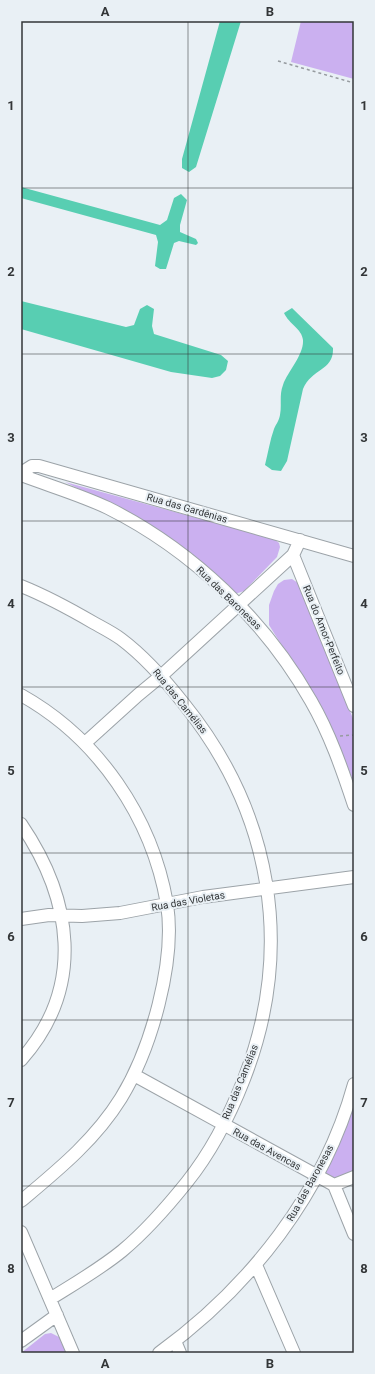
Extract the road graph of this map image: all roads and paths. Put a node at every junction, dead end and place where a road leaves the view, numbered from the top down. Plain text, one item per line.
1 (278, 61) dead end
2 (354, 83) edge
3 (21, 474) edge
4 (300, 540) junction
5 (293, 555) junction
6 (354, 556) edge
7 (21, 586) edge
8 (239, 606) junction
9 (161, 676) junction
10 (21, 695) edge
11 (354, 706) edge
12 (85, 743) junction
13 (354, 804) edge
14 (21, 824) edge
15 (354, 877) edge
16 (267, 889) junction
17 (167, 905) junction
18 (61, 915) junction
19 (21, 919) edge
20 (21, 1060) edge
21 (134, 1075) junction
22 (354, 1084) edge
23 (223, 1124) junction
24 (316, 1176) junction
25 (354, 1177) edge
26 (334, 1185) junction
27 (21, 1201) edge
28 (21, 1232) edge
29 (354, 1234) edge
30 (256, 1264) junction
31 (50, 1299) junction
32 (57, 1315) junction
33 (21, 1341) edge
34 (175, 1341) junction
35 (73, 1353) edge
36 (158, 1353) edge
37 (180, 1353) edge
38 (294, 1353) edge

1 - 2 path
3 - 4 street, Rua das Gardênias
3 - 8 street, Rua das Baronesas
4 - 5 street
4 - 6 street, Rua das Gardênias
5 - 8 street
5 - 11 street, Rua do Amor-Perfeito
7 - 9 street, Rua das Camélias
8 - 9 street
8 - 13 street, Rua das Baronesas
9 - 12 street
9 - 16 street, Rua das Camélias
10 - 12 street
12 - 17 street
14 - 18 street
15 - 16 street, Rua das Violetas
16 - 17 street, Rua das Violetas
16 - 23 street, Rua das Camélias
17 - 18 street, Rua das Violetas
17 - 21 street
18 - 19 street, Rua das Violetas
18 - 20 street
21 - 23 street, Rua das Avencas
21 - 27 street
22 - 24 street, Rua das Baronesas
23 - 24 street, Rua das Avencas
23 - 31 street, Rua das Camélias
24 - 26 street, Rua das Avencas
24 - 30 street, Rua das Baronesas
25 - 26 street
26 - 29 street
28 - 31 street
30 - 34 street, Rua das Baronesas
30 - 38 street
31 - 32 street
32 - 33 street
32 - 35 street
34 - 36 street, Rua das Baronesas
34 - 37 street

